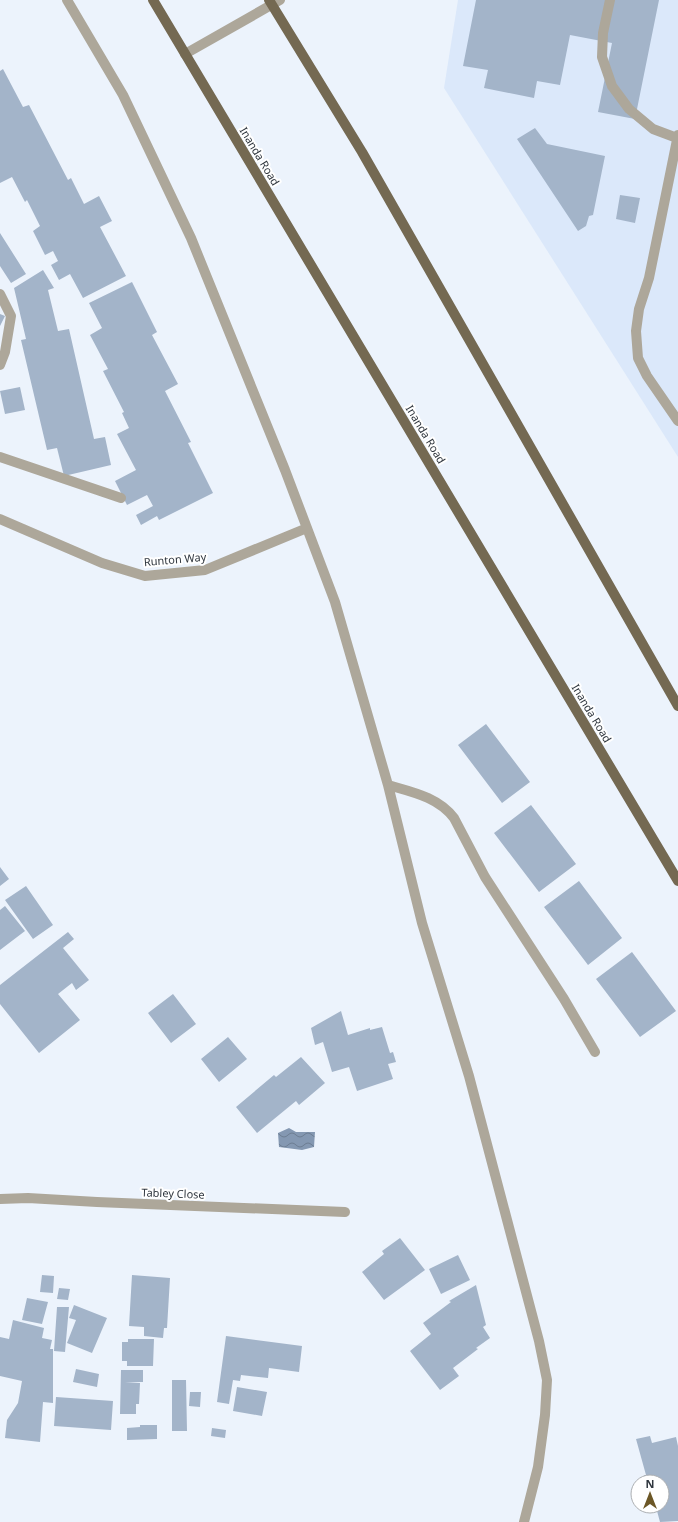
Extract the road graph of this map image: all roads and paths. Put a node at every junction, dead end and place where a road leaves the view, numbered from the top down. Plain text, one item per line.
1 (67, 0) edge
2 (153, 0) edge
3 (610, 0) edge
4 (274, 2) edge
5 (185, 54) junction
6 (678, 137) edge
7 (0, 294) edge
8 (0, 365) edge
9 (678, 421) edge
10 (0, 458) edge
11 (121, 498) dead end
12 (0, 519) edge
13 (307, 528) junction
14 (678, 706) edge
15 (388, 785) junction
16 (678, 881) edge
17 (595, 1052) dead end
18 (0, 1199) edge
19 (345, 1212) dead end
20 (524, 1522) edge

1 - 13 street
2 - 5 main road, Inanda Road
3 - 6 street
4 - 5 street
4 - 14 main road
5 - 16 main road, Inanda Road
6 - 9 street
7 - 8 street
10 - 11 street
12 - 13 street, Runton Way
13 - 15 street
15 - 17 street
15 - 20 street
18 - 19 street, Tabley Close

